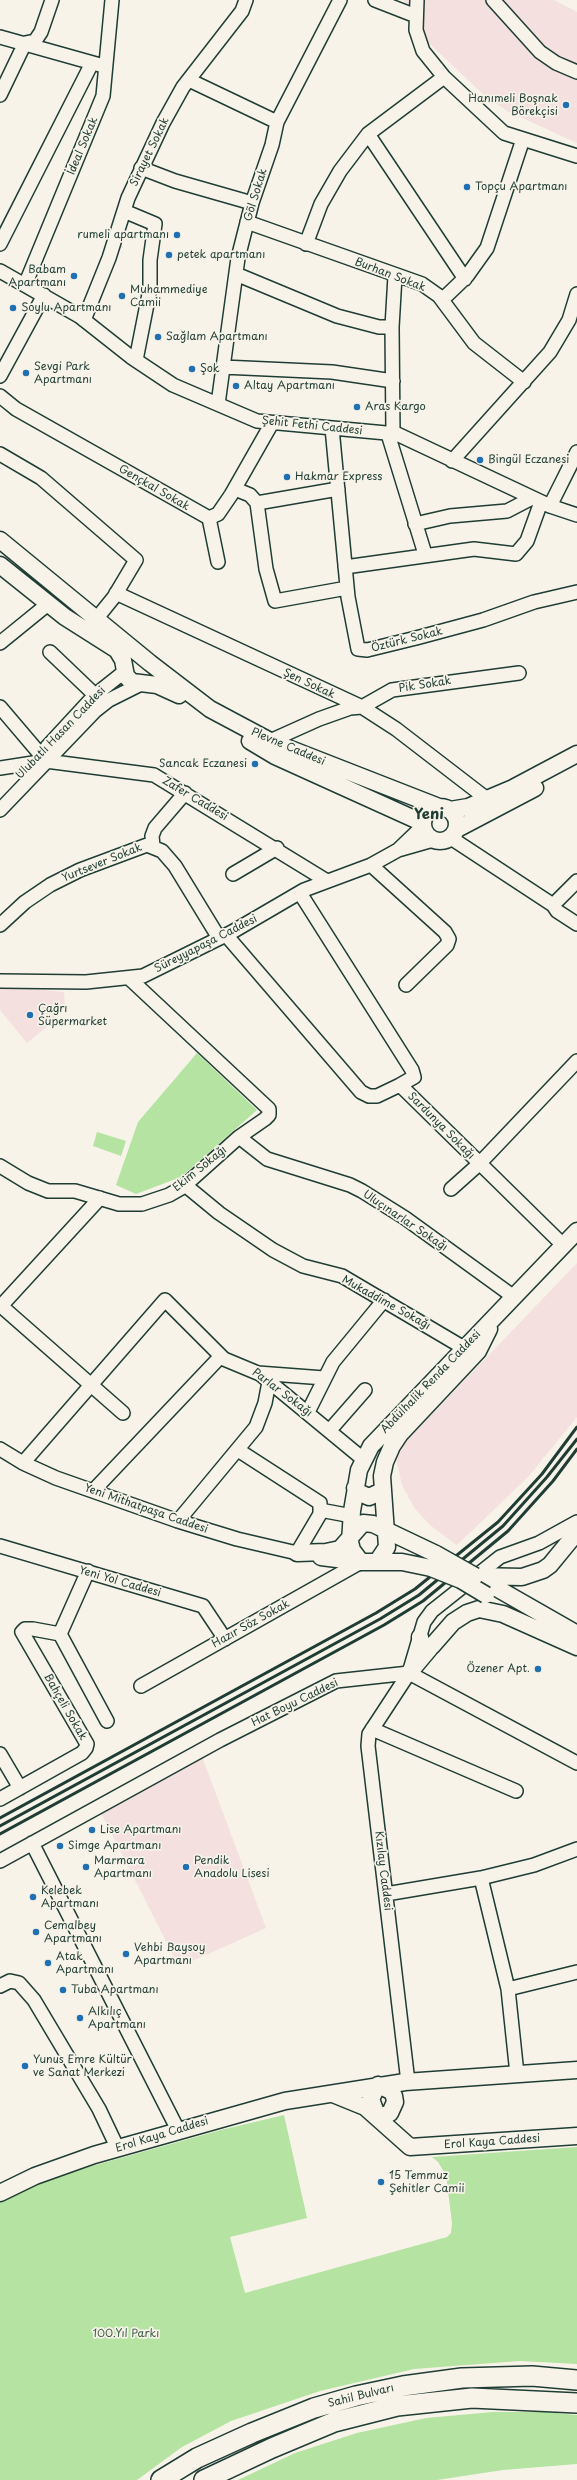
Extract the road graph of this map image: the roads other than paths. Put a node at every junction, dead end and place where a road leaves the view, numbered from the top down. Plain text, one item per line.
1 (52, 0) edge
2 (112, 0) edge
3 (246, 0) edge
4 (340, 0) edge
5 (375, 0) edge
6 (417, 0) edge
7 (493, 0) edge
8 (416, 16) junction
9 (0, 37) edge
10 (25, 43) junction
11 (92, 63) junction
12 (107, 67) junction
13 (577, 72) edge
14 (444, 77) junction
15 (189, 80) junction
16 (0, 95) edge
17 (277, 122) junction
18 (368, 134) junction
19 (523, 139) junction
20 (577, 156) edge
21 (141, 168) junction
22 (252, 203) junction
23 (124, 211) junction
24 (247, 222) junction
25 (0, 244) edge
26 (306, 244) junction
27 (0, 271) edge
28 (236, 274) junction
29 (395, 276) junction
30 (465, 279) junction
31 (25, 284) junction
32 (577, 294) edge
33 (44, 295) junction
34 (442, 300) junction
35 (84, 320) junction
36 (392, 327) junction
37 (136, 360) junction
38 (223, 367) junction
39 (0, 376) edge
40 (393, 381) junction
41 (524, 382) junction
42 (0, 396) edge
43 (218, 404) junction
44 (272, 423) junction
45 (332, 428) junction
46 (391, 434) junction
47 (577, 452) edge
48 (0, 454) edge
49 (452, 461) junction
50 (235, 489) junction
51 (338, 489) junction
52 (257, 502) junction
53 (541, 502) junction
54 (577, 515) edge
55 (209, 518) junction
56 (415, 524) junction
57 (0, 540) edge
58 (425, 554) junction
59 (218, 562) dead end
60 (0, 565) edge
61 (345, 567) junction
62 (347, 588) junction
63 (577, 592) edge
64 (116, 593) junction
65 (79, 603) junction
66 (48, 604) junction
67 (65, 617) junction
68 (97, 618) junction
69 (0, 643) edge
70 (50, 652) dead end
71 (147, 660) junction
72 (124, 669) junction
73 (519, 673) dead end
74 (142, 684) junction
75 (94, 695) junction
76 (0, 707) edge
77 (362, 707) junction
78 (270, 741) junction
79 (577, 754) edge
80 (43, 757) junction
81 (31, 764) junction
82 (577, 764) edge
83 (0, 768) edge
84 (185, 794) junction
85 (0, 797) edge
86 (487, 799) junction
87 (444, 809) junction
88 (0, 810) edge
89 (423, 824) junction
90 (454, 834) junction
91 (432, 840) junction
92 (153, 846) junction
93 (277, 848) junction
94 (398, 850) junction
95 (371, 865) junction
96 (233, 874) dead end
97 (327, 881) junction
98 (577, 881) edge
99 (300, 893) junction
100 (553, 905) junction
101 (577, 918) edge
102 (577, 924) edge
103 (0, 925) edge
104 (222, 936) junction
105 (130, 979) junction
106 (0, 981) edge
107 (406, 985) dead end
108 (577, 1061) edge
109 (400, 1085) junction
110 (239, 1137) junction
111 (479, 1164) junction
112 (0, 1166) edge
113 (185, 1185) junction
114 (451, 1189) dead end
115 (100, 1198) junction
116 (577, 1231) edge
117 (564, 1246) junction
118 (514, 1297) junction
119 (384, 1300) junction
120 (0, 1306) edge
121 (471, 1350) junction
122 (221, 1356) junction
123 (257, 1373) junction
124 (324, 1378) junction
125 (269, 1382) junction
126 (89, 1385) junction
127 (365, 1390) dead end
128 (308, 1412) junction
129 (123, 1413) dead end
130 (330, 1430) junction
131 (0, 1449) edge
132 (238, 1450) junction
133 (363, 1459) junction
134 (23, 1463) junction
135 (355, 1488) junction
136 (93, 1491) junction
137 (382, 1491) junction
138 (320, 1510) junction
139 (352, 1516) junction
140 (178, 1521) junction
141 (577, 1522) edge
142 (385, 1531) junction
143 (577, 1532) edge
144 (350, 1539) junction
145 (0, 1546) edge
146 (297, 1553) junction
147 (434, 1561) junction
148 (361, 1562) junction
149 (378, 1562) junction
150 (88, 1571) junction
151 (496, 1587) junction
152 (60, 1634) junction
153 (577, 1634) edge
154 (225, 1639) junction
155 (425, 1643) junction
156 (577, 1647) edge
157 (409, 1673) junction
158 (141, 1686) dead end
159 (107, 1721) dead end
160 (372, 1729) junction
161 (0, 1754) edge
162 (577, 1763) edge
163 (20, 1788) junction
164 (516, 1791) dead end
165 (0, 1799) edge
166 (32, 1842) junction
167 (577, 1849) edge
168 (0, 1861) edge
169 (481, 1878) junction
170 (386, 1894) junction
171 (577, 1972) edge
172 (0, 1986) edge
173 (508, 1989) junction
174 (577, 2070) edge
175 (517, 2074) junction
176 (408, 2082) junction
177 (378, 2085) junction
178 (330, 2092) junction
179 (378, 2118) junction
180 (179, 2132) junction
181 (577, 2136) edge
182 (118, 2149) junction
183 (0, 2193) edge
184 (577, 2376) edge
185 (558, 2378) junction
186 (577, 2380) edge
187 (577, 2403) edge
188 (161, 2480) edge
189 (204, 2480) edge

1 - 10 street
2 - 12 street, İdeal Sokak
3 - 15 street, Sirayet Sokak
4 - 17 street, Göl Sokak
5 - 8 street
6 - 8 street
7 - 13 street
8 - 14 street
9 - 10 street
10 - 11 street
10 - 16 street
11 - 12 street
11 - 25 street
12 - 31 street, İdeal Sokak
14 - 18 street
14 - 19 street
15 - 17 street
15 - 21 street, Sirayet Sokak
17 - 22 street, Göl Sokak
18 - 26 street
18 - 30 street
19 - 20 street
19 - 30 street
21 - 22 street
21 - 23 street, Sirayet Sokak
22 - 24 street, Göl Sokak
23 - 35 street, Sirayet Sokak
23 - 37 street
24 - 26 street, Burhan Sokak
24 - 28 street, Göl Sokak
26 - 29 street, Burhan Sokak
27 - 31 street, Şehit Fethi Caddesi
28 - 36 street
28 - 38 street, Göl Sokak
29 - 34 street, Burhan Sokak
29 - 36 street
30 - 34 street
31 - 33 street, Şehit Fethi Caddesi
32 - 41 street
33 - 35 street, Şehit Fethi Caddesi
33 - 39 street
34 - 41 street, Burhan Sokak
35 - 37 street, Şehit Fethi Caddesi
36 - 40 street
37 - 43 street, Şehit Fethi Caddesi
38 - 40 street
38 - 43 street, Göl Sokak
40 - 46 street
41 - 49 street
42 - 55 street, Gençkal Sokak
43 - 44 street, Şehit Fethi Caddesi
44 - 45 street, Şehit Fethi Caddesi
44 - 50 street
45 - 46 street, Şehit Fethi Caddesi
45 - 51 street, Öztürk Sokak
46 - 49 street, Şehit Fethi Caddesi
46 - 56 street
47 - 53 street
48 - 64 street
49 - 53 street, Şehit Fethi Caddesi
50 - 52 street
50 - 55 street
51 - 52 street
51 - 61 street, Öztürk Sokak
52 - 62 street
53 - 54 street, Şehit Fethi Caddesi
53 - 56 street
53 - 58 street
55 - 59 street
56 - 58 street
57 - 65 main road, Plevne Caddesi
58 - 61 street
60 - 66 main road
61 - 62 street, Öztürk Sokak
62 - 63 street, Öztürk Sokak
64 - 68 street
64 - 77 street, Şen Sokak
65 - 67 main road
65 - 68 main road, Plevne Caddesi
66 - 67 main road
66 - 69 street
67 - 72 main road
68 - 71 main road, Plevne Caddesi
70 - 75 street
71 - 72 main road
71 - 74 main road
71 - 78 main road, Plevne Caddesi
72 - 74 main road
72 - 75 street, Ulubatlı Hasan Caddesi
73 - 77 street, Pik Sokak
74 - 80 street, Ulubatlı Hasan Caddesi
74 - 89 main road, Plevne Caddesi
75 - 80 street, Ulubatlı Hasan Caddesi
76 - 80 street
77 - 78 street, Pik Sokak
77 - 86 street, Şen Sokak
78 - 87 main road, Plevne Caddesi
79 - 86 main road
80 - 81 street, Zafer Caddesi
80 - 84 street, Zafer Caddesi
80 - 88 street, Ulubatlı Hasan Caddesi
81 - 83 street, Zafer Caddesi
81 - 85 street, Ulubatlı Hasan Caddesi
82 - 90 main road
84 - 92 street
84 - 93 street, Zafer Caddesi
86 - 87 main road
87 - 89 main road
87 - 90 main road
89 - 91 main road
89 - 94 street
90 - 91 main road
90 - 100 street
91 - 94 street
92 - 103 street, Yurtsever Sokak
92 - 104 street, Yurtsever Sokak
93 - 96 street
93 - 97 street, Zafer Caddesi
94 - 95 street, Süreyyapaşa Caddesi
95 - 97 street, Süreyyapaşa Caddesi
95 - 107 street
97 - 99 street, Süreyyapaşa Caddesi
98 - 100 street
99 - 104 street, Süreyyapaşa Caddesi
99 - 109 street, Sardunya Sokağı
100 - 101 street
100 - 102 street
104 - 105 street, Süreyyapaşa Caddesi
104 - 109 street, Yurtsever Sokak
105 - 106 street, Süreyyapaşa Caddesi
105 - 110 street
108 - 111 street
109 - 111 street, Sardunya Sokağı
110 - 113 street, Ekim Sokağı
110 - 118 street, Uluçınarlar Sokağı
111 - 114 street
111 - 117 street, Sardunya Sokağı
112 - 115 street, Ekim Sokağı
113 - 115 street, Ekim Sokağı
113 - 119 street, Mukaddime Sokağı
115 - 120 street
116 - 117 main road, Abdülhalik Renda Caddesi
117 - 118 main road, Abdülhalik Renda Caddesi
118 - 121 main road, Abdülhalik Renda Caddesi
119 - 121 street, Mukaddime Sokağı
119 - 124 street
120 - 126 street
121 - 133 main road, Abdülhalik Renda Caddesi
121 - 137 main road, Abdülhalik Renda Caddesi
122 - 123 street, Parlar Sokağı
122 - 126 street, Parlar Sokağı
122 - 136 street
123 - 124 street
123 - 125 street, Parlar Sokağı
124 - 128 street
125 - 128 street, Parlar Sokağı
125 - 132 street
126 - 129 street
126 - 134 street
127 - 130 street
128 - 130 street, Parlar Sokağı
130 - 133 street, Parlar Sokağı
131 - 134 street, Yeni Mithatpaşa Caddesi
132 - 138 street
132 - 140 street
133 - 135 main road, Abdülhalik Renda Caddesi
134 - 136 street, Yeni Mithatpaşa Caddesi
135 - 137 main road
135 - 139 main road, Abdülhalik Renda Caddesi
136 - 140 street, Yeni Mithatpaşa Caddesi
137 - 142 main road, Abdülhalik Renda Caddesi
138 - 139 street
138 - 146 street
139 - 144 main road, Abdülhalik Renda Caddesi
140 - 146 street, Yeni Mithatpaşa Caddesi
141 - 155 street
142 - 144 main road
142 - 147 main road
142 - 149 main road
143 - 151 main road
144 - 146 main road
144 - 148 main road, Abdülhalik Renda Caddesi
145 - 150 street, Yeni Yol Caddesi
146 - 148 main road
147 - 149 main road
147 - 151 main road, bridge
147 - 151 main road, bridge
148 - 149 main road
148 - 154 street, Hazır Söz Sokak
150 - 152 street
150 - 154 street, Yeni Yol Caddesi
151 - 153 main road
151 - 156 main road
152 - 159 street
152 - 163 street, Bahçeli Sokak
154 - 158 street, Hazır Söz Sokak
155 - 156 main road
155 - 157 main road
157 - 160 street, Kızılay Caddesi
157 - 162 street
157 - 166 street, Hat Boyu Caddesi
160 - 164 street
160 - 170 street, Kızılay Caddesi
161 - 163 street
163 - 165 street
166 - 168 street, Hat Boyu Caddesi
166 - 180 street
167 - 169 street
169 - 170 street
169 - 173 street
170 - 176 street, Kızılay Caddesi
171 - 173 street
172 - 182 street
173 - 175 street
174 - 175 main road, Erol Kaya Caddesi
175 - 176 main road, Erol Kaya Caddesi
176 - 177 main road, Erol Kaya Caddesi
177 - 178 main road, Erol Kaya Caddesi
177 - 179 main road
177 - 179 main road
178 - 179 main road, Erol Kaya Caddesi
178 - 180 main road, Erol Kaya Caddesi
179 - 181 main road, Erol Kaya Caddesi
180 - 182 main road, Erol Kaya Caddesi
182 - 183 main road, Erol Kaya Caddesi
184 - 185 highway
185 - 186 highway, Sahil Bulvarı
185 - 188 highway, Sahil Bulvarı
187 - 189 highway, Sahil Bulvarı

